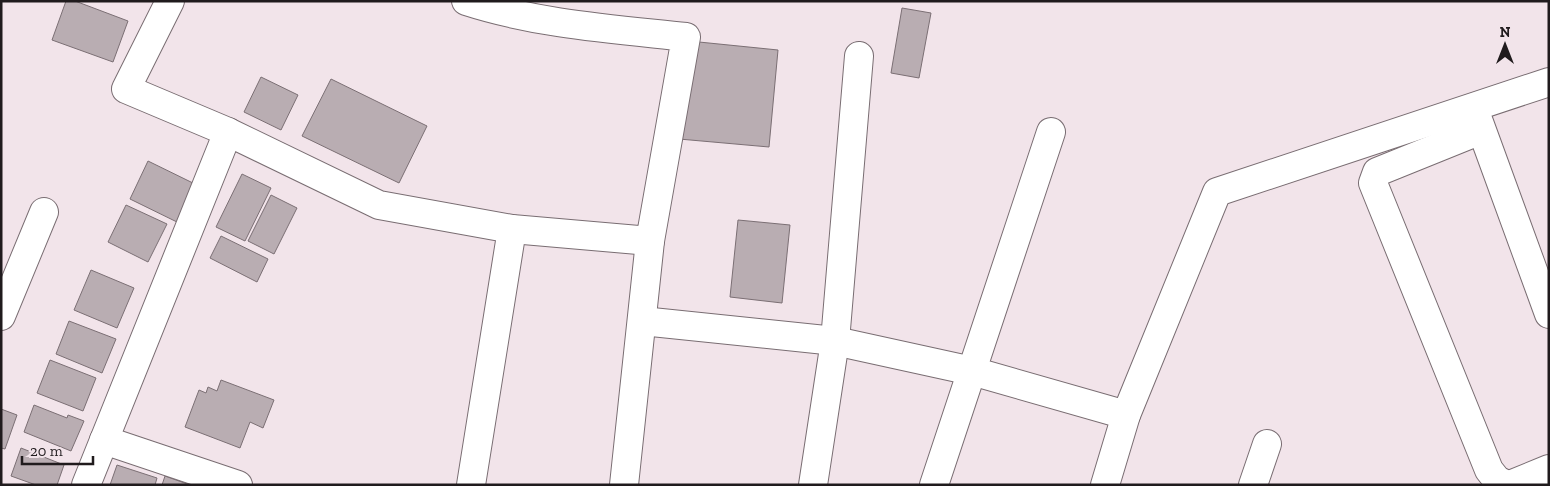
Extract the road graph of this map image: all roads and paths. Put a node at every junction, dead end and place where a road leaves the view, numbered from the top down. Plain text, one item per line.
1 (170, 1) edge
2 (466, 1) edge
3 (556, 12) edge
4 (860, 56) dead end
5 (1549, 82) edge
6 (1477, 119) junction
7 (228, 132) junction
8 (1051, 132) dead end
9 (44, 212) dead end
10 (512, 229) junction
11 (650, 241) junction
12 (11, 261) edge
13 (1549, 314) edge
14 (1, 316) edge
15 (642, 321) junction
16 (835, 341) junction
17 (972, 370) junction
18 (1126, 415) junction
19 (104, 440) junction
20 (1267, 444) dead end
21 (1549, 469) edge
22 (86, 485) edge
23 (238, 485) edge
24 (472, 485) edge
25 (624, 485) edge
26 (813, 485) edge
27 (934, 485) edge
28 (1105, 485) edge
29 (1254, 485) edge
30 (1508, 485) edge

1 - 7 street
2 - 3 street
3 - 11 street
4 - 16 street
5 - 6 street
6 - 13 street
6 - 18 street
6 - 30 street
7 - 10 street
7 - 19 street
8 - 17 street
9 - 12 street
10 - 11 street
10 - 24 street
11 - 15 street
12 - 14 street
15 - 16 street
15 - 25 street
16 - 17 street
16 - 26 street
17 - 18 street
17 - 27 street
18 - 28 street
19 - 22 street
19 - 23 street
20 - 29 street
21 - 30 street

